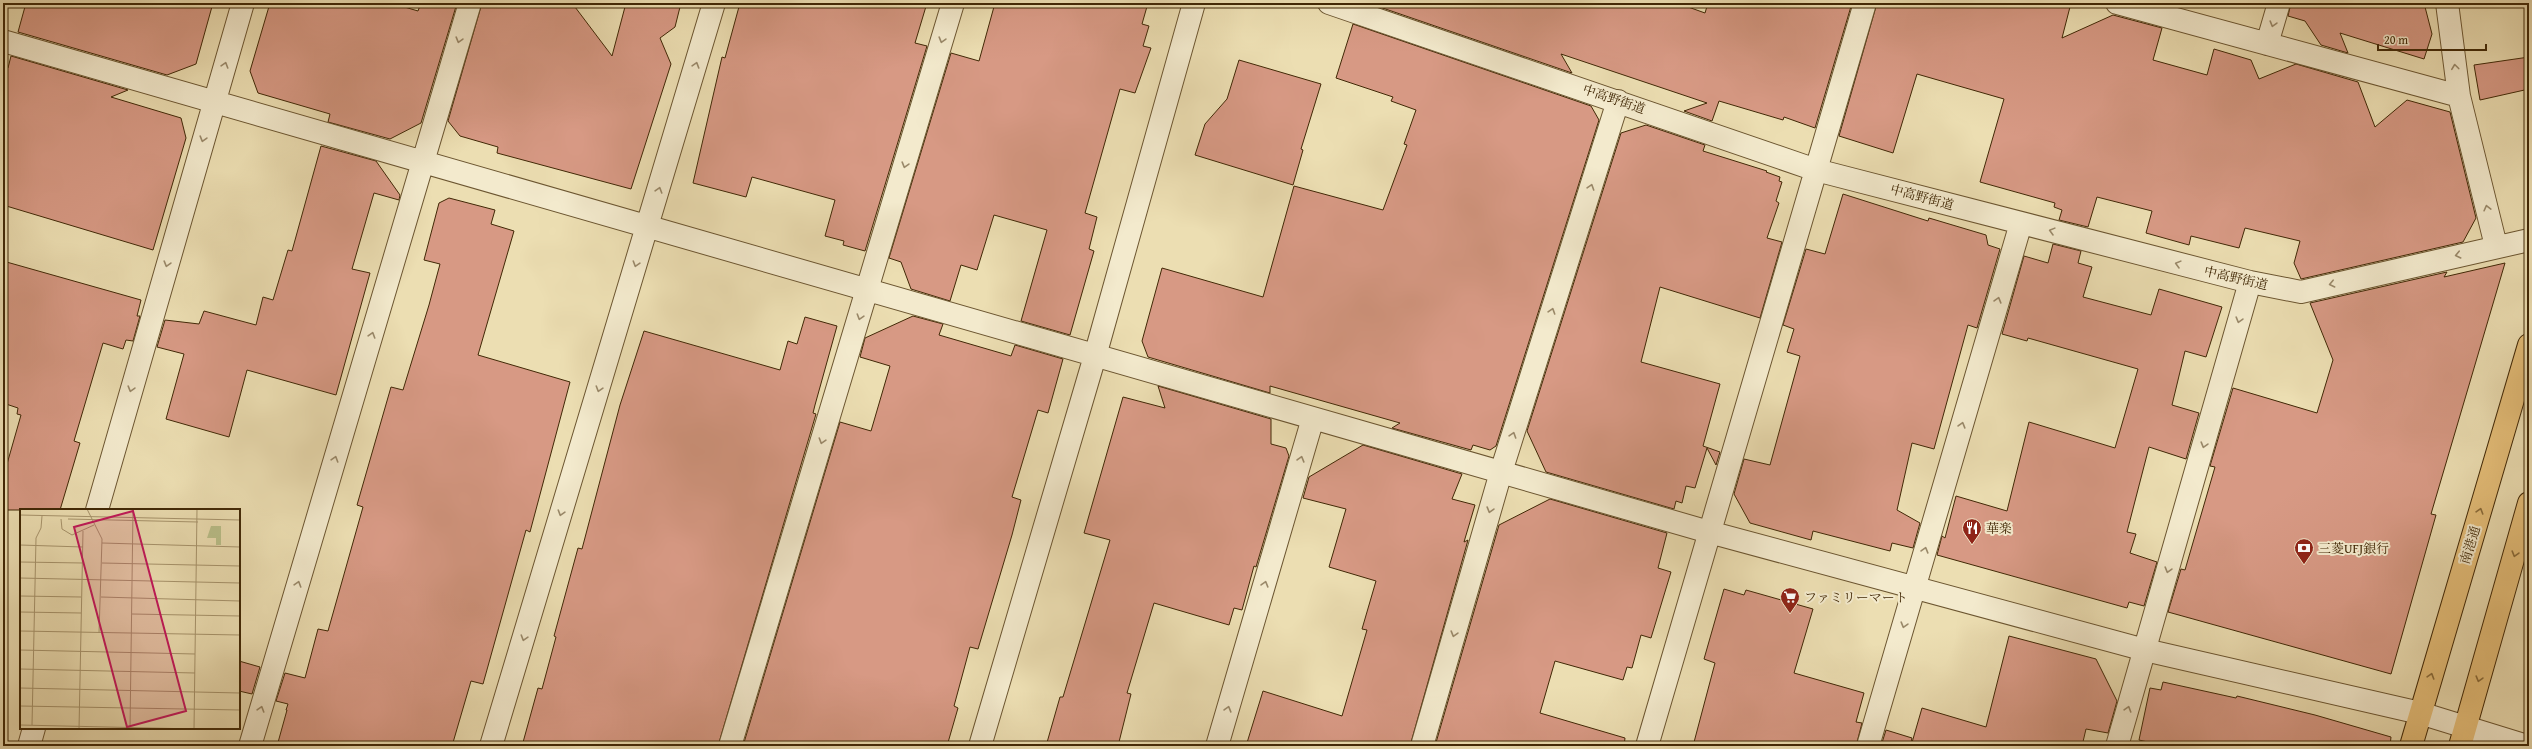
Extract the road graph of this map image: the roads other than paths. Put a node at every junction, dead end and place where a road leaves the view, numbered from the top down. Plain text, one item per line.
1 (243, 3) edge
2 (470, 3) edge
3 (714, 3) edge
4 (953, 3) edge
5 (1194, 3) edge
6 (1329, 3) edge
7 (1866, 3) edge
8 (2117, 3) edge
9 (2279, 3) edge
10 (2447, 3) edge
11 (3, 41) edge
12 (2267, 44) junction
13 (2459, 96) junction
14 (1618, 101) junction
15 (213, 102) junction
16 (424, 162) junction
17 (1816, 170) junction
18 (2021, 223) junction
19 (648, 227) junction
20 (2529, 240) edge
21 (2496, 246) junction
22 (2250, 282) junction
23 (868, 290) junction
24 (2529, 345) edge
25 (1095, 356) junction
26 (1313, 418) junction
27 (1501, 472) junction
28 (2529, 503) edge
29 (97, 509) edge
30 (1708, 532) junction
31 (1914, 587) junction
32 (2145, 650) junction
33 (2420, 713) junction
34 (2466, 726) junction
35 (34, 729) edge
36 (29, 746) edge
37 (250, 746) edge
38 (491, 746) edge
39 (730, 746) edge
40 (980, 746) edge
41 (1217, 746) edge
42 (1422, 746) edge
43 (1647, 746) edge
44 (1868, 746) edge
45 (2117, 746) edge
46 (2411, 746) edge
47 (2460, 746) edge
48 (2527, 746) edge

15 -> 1 street
2 -> 16 street
19 -> 3 street
4 -> 23 street
5 - 25 street
6 - 14 street, 中高野街道
7 - 17 street
8 - 12 street
9 -> 12 street
13 -> 10 street
11 - 15 street
12 - 13 street
21 -> 13 street
14 - 17 street, 中高野街道
27 -> 14 street
15 - 16 street
15 -> 29 street
16 - 19 street
37 -> 16 street
17 - 18 street, 中高野街道
17 - 30 street
22 -> 18 street, 中高野街道
31 -> 18 street
19 - 23 street
19 -> 38 street
20 - 21 street, 中高野街道
21 -> 22 street, 中高野街道
22 -> 32 street
23 - 25 street
23 -> 39 street
33 -> 24 main road, 南港通
25 - 26 street
25 - 40 street
26 - 27 street
41 -> 26 street
27 - 30 street
27 -> 42 street
28 -> 34 main road
30 - 31 street
30 - 43 street
31 - 32 street
31 -> 44 street
32 - 33 street
45 -> 32 street
33 - 34 street
33 - 46 main road, 南港通
34 - 47 main road
34 - 48 street
35 - 36 street

